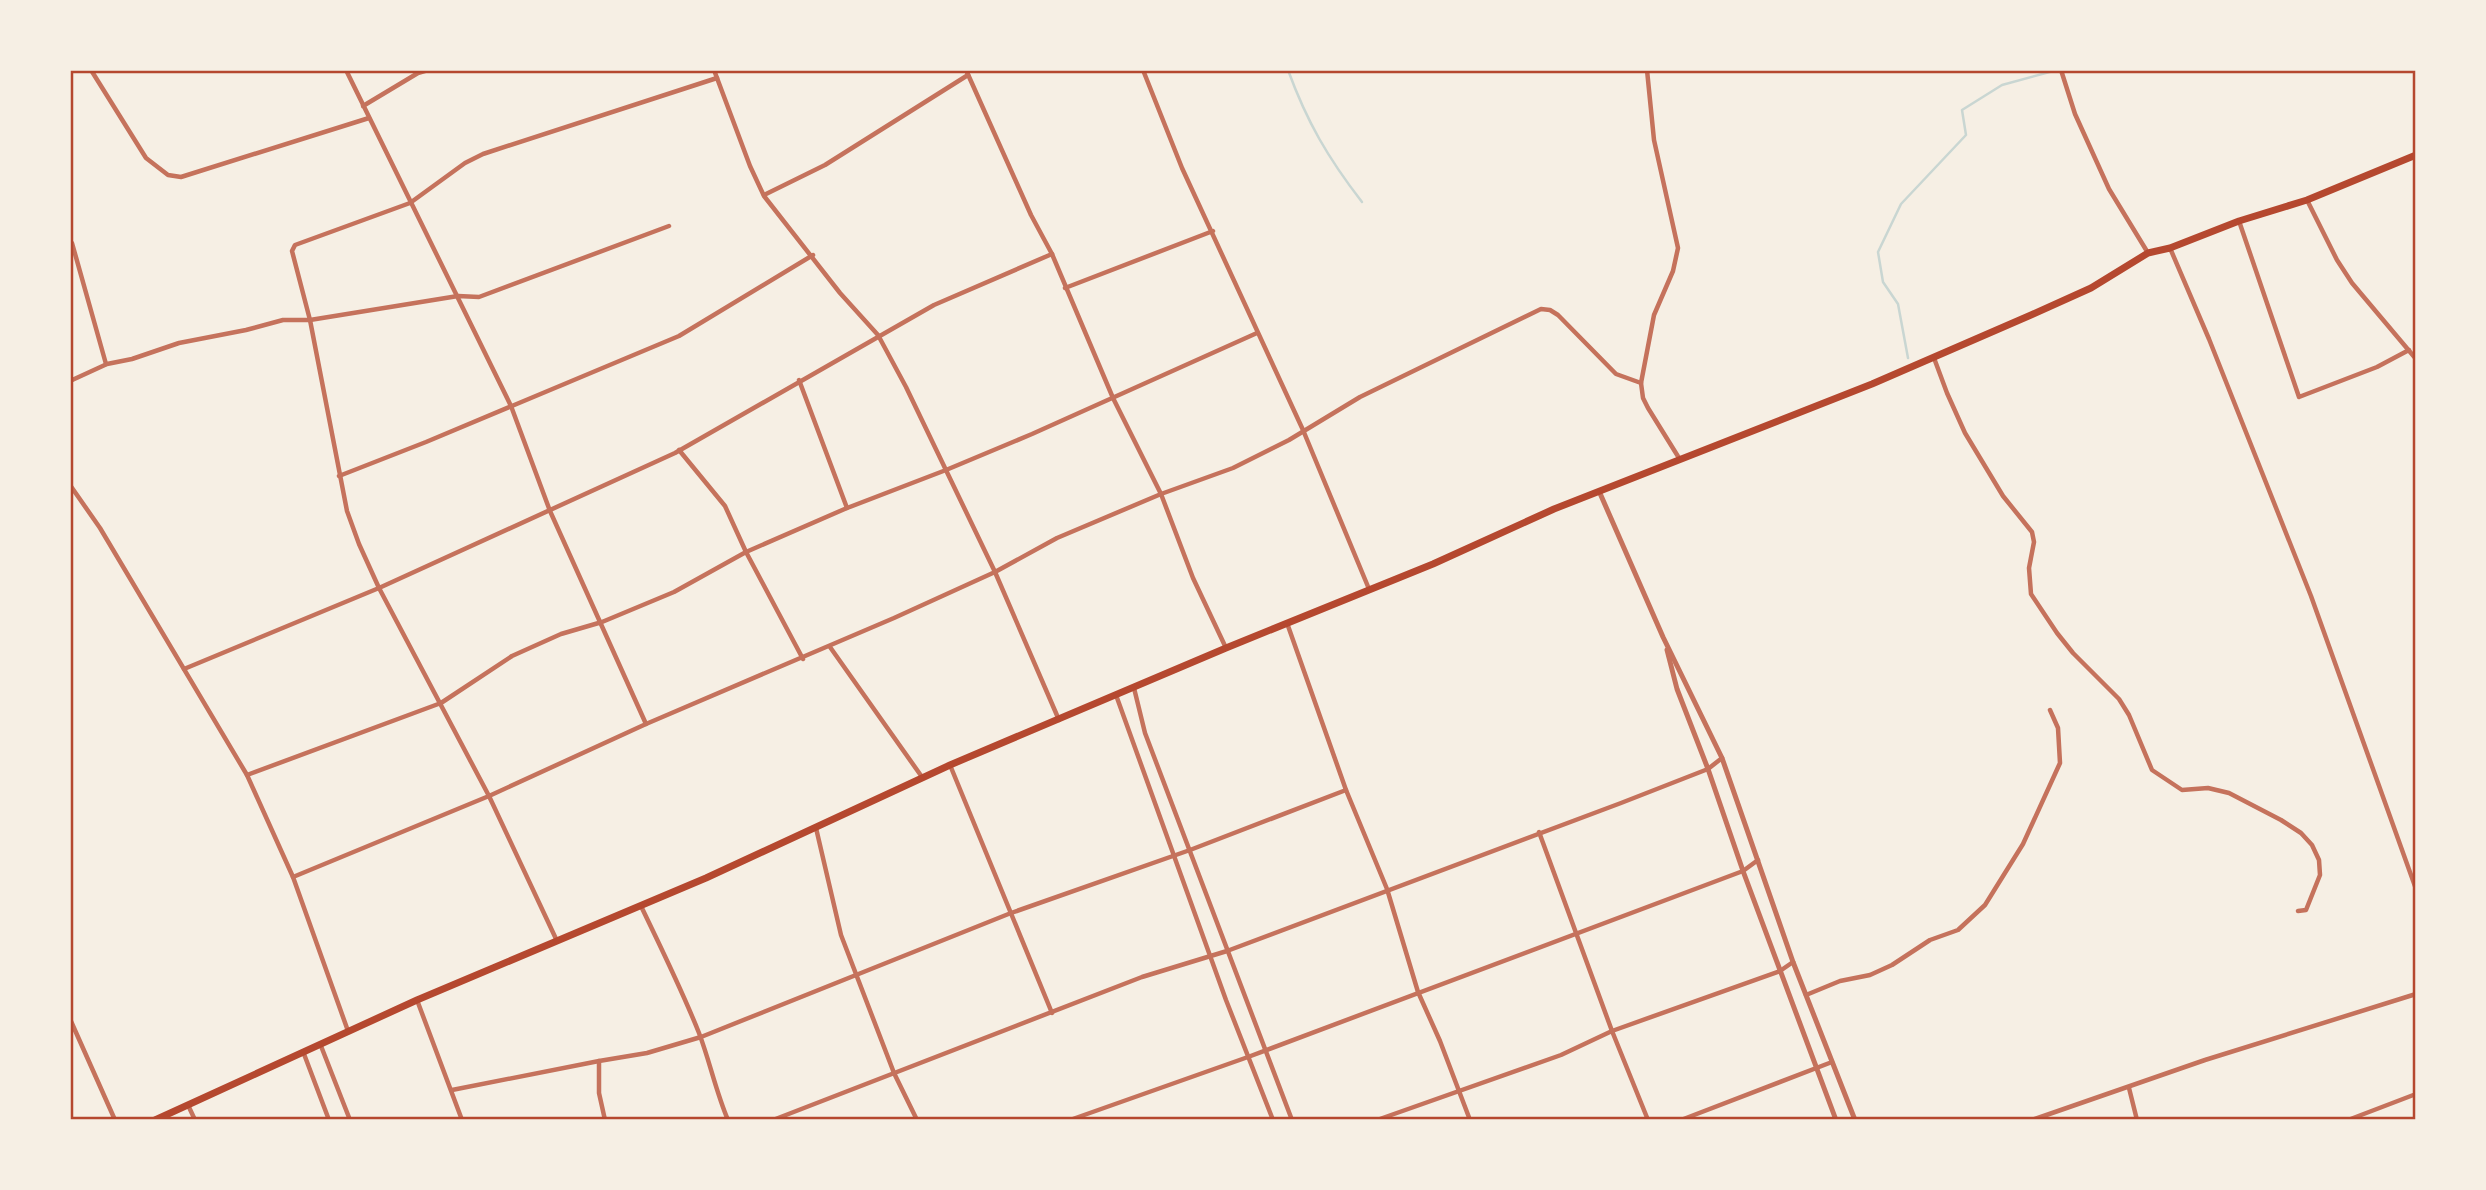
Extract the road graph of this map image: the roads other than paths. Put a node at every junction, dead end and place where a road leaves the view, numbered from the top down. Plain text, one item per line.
1 (91, 70) edge
2 (346, 70) edge
3 (428, 70) edge
4 (715, 70) edge
5 (1143, 70) edge
6 (1647, 70) edge
7 (2061, 70) edge
8 (967, 73) edge
9 (718, 78) junction
10 (363, 106) junction
11 (369, 118) junction
12 (2416, 155) edge
13 (764, 195) junction
14 (2307, 200) junction
15 (410, 203) junction
16 (2239, 221) junction
17 (669, 226) dead end
18 (1213, 230) junction
19 (72, 243) edge
20 (2170, 248) junction
21 (2148, 253) junction
22 (1052, 254) junction
23 (813, 256) junction
24 (1065, 288) junction
25 (458, 296) junction
26 (310, 320) junction
27 (1258, 333) junction
28 (878, 335) junction
29 (2409, 349) junction
30 (1934, 357) junction
31 (2416, 359) edge
32 (107, 364) junction
33 (799, 380) junction
34 (70, 381) edge
35 (1641, 383) junction
36 (1113, 398) junction
37 (511, 406) junction
38 (1303, 430) junction
39 (679, 450) junction
40 (1679, 458) junction
41 (946, 470) junction
42 (339, 476) junction
43 (70, 485) edge
44 (1598, 491) junction
45 (1161, 494) junction
46 (847, 508) junction
47 (550, 511) junction
48 (746, 552) junction
49 (995, 572) junction
50 (379, 588) junction
51 (1370, 590) junction
52 (602, 622) junction
53 (1287, 623) junction
54 (1663, 637) junction
55 (830, 647) junction
56 (1226, 648) junction
57 (803, 659) junction
58 (184, 669) junction
59 (1134, 687) junction
60 (1115, 695) junction
61 (441, 703) junction
62 (2050, 710) dead end
63 (1059, 720) junction
64 (646, 724) junction
65 (1722, 758) junction
66 (950, 765) junction
67 (1708, 769) junction
68 (247, 775) junction
69 (923, 778) junction
70 (1346, 790) junction
71 (489, 796) junction
72 (816, 828) junction
73 (1539, 832) junction
74 (1190, 850) junction
75 (1174, 855) junction
76 (1759, 860) junction
77 (1743, 872) junction
78 (293, 877) junction
79 (1387, 889) junction
80 (2416, 889) edge
81 (641, 906) junction
82 (2298, 911) dead end
83 (1011, 913) junction
84 (1576, 934) junction
85 (558, 942) junction
86 (1227, 951) junction
87 (1210, 956) junction
88 (1793, 962) junction
89 (1780, 971) junction
90 (856, 976) junction
91 (1418, 992) junction
92 (2416, 994) edge
93 (1806, 995) junction
94 (418, 1000) junction
95 (1052, 1013) junction
96 (70, 1018) edge
97 (1612, 1031) junction
98 (348, 1032) junction
99 (701, 1037) junction
100 (321, 1046) junction
101 (1265, 1051) junction
102 (304, 1054) junction
103 (1248, 1057) junction
104 (599, 1061) junction
105 (1832, 1062) junction
106 (1818, 1069) junction
107 (894, 1073) junction
108 (2129, 1088) junction
109 (452, 1090) junction
110 (1458, 1090) junction
111 (2416, 1094) edge
112 (188, 1105) junction
113 (115, 1120) edge
114 (155, 1120) edge
115 (195, 1120) edge
116 (329, 1120) edge
117 (349, 1120) edge
118 (462, 1120) edge
119 (605, 1120) edge
120 (728, 1120) edge
121 (773, 1120) edge
122 (917, 1120) edge
123 (1070, 1120) edge
124 (1273, 1120) edge
125 (1292, 1120) edge
126 (1377, 1120) edge
127 (1470, 1120) edge
128 (1648, 1120) edge
129 (1681, 1120) edge
130 (1836, 1120) edge
131 (1855, 1120) edge
132 (2032, 1120) edge
133 (2137, 1120) edge
134 (2348, 1120) edge

1 - 11 street
2 - 10 street
3 - 10 street
4 - 9 street
5 - 18 street
6 - 35 street
7 - 21 street
8 - 13 street
8 - 22 street
9 - 13 street
9 - 15 street
10 - 11 street
11 - 15 street
12 - 14 main road
13 - 23 street
14 - 16 main road
14 - 29 street
15 - 25 street
15 - 26 street
16 - 20 main road
16 - 29 street
17 - 25 street
18 - 24 street
18 - 27 street
19 - 32 street
20 - 21 main road
20 - 80 street
21 - 30 main road
22 - 24 street
22 - 28 street
23 - 28 street
23 - 37 street
24 - 36 street
25 - 26 street
25 - 37 street
26 - 32 street
26 - 42 street
27 - 36 street
27 - 38 street
28 - 33 street
28 - 41 street
29 - 31 street
30 - 40 main road
30 - 82 street
32 - 34 street
33 - 39 street
33 - 46 street
35 - 38 street
35 - 40 street
36 - 41 street
36 - 45 street
37 - 42 street
37 - 47 street
38 - 45 street
38 - 51 street
39 - 47 street
39 - 48 street
40 - 44 main road
41 - 46 street
41 - 49 street
42 - 50 street
43 - 58 street
44 - 51 main road
44 - 54 street
45 - 49 street
45 - 56 street
46 - 48 street
47 - 50 street
47 - 52 street
48 - 52 street
48 - 57 street
49 - 55 street
49 - 63 street
50 - 58 street
50 - 61 street
51 - 53 main road
52 - 61 street
52 - 64 street
53 - 56 main road
53 - 70 street
54 - 65 street
54 - 67 street
55 - 57 street
55 - 69 street
56 - 59 main road
57 - 64 street
58 - 68 street
59 - 60 main road
59 - 74 street
60 - 63 main road
60 - 75 street
61 - 68 street
61 - 71 street
62 - 93 street
63 - 66 main road
64 - 71 street
65 - 67 street
65 - 76 street
66 - 69 main road
66 - 83 street
67 - 73 street
67 - 77 street
68 - 78 street
69 - 72 main road
70 - 74 street
70 - 79 street
71 - 78 street
71 - 85 street
72 - 81 main road
72 - 90 street
73 - 79 street
73 - 84 street
74 - 75 street
74 - 86 street
75 - 83 street
75 - 87 street
76 - 77 street
76 - 88 street
77 - 84 street
77 - 89 street
78 - 98 street
79 - 86 street
79 - 91 street
81 - 85 main road
81 - 99 street
83 - 90 street
83 - 95 street
84 - 91 street
84 - 97 street
85 - 94 main road
86 - 87 street
86 - 101 street
87 - 95 street
87 - 103 street
88 - 89 street
88 - 93 street
89 - 97 street
89 - 106 street
90 - 99 street
90 - 107 street
91 - 101 street
91 - 110 street
92 - 108 street
93 - 105 street
94 - 98 main road
94 - 109 street
95 - 107 street
96 - 113 street
97 - 110 street
97 - 128 street
98 - 100 main road
99 - 104 street
99 - 120 street
100 - 102 main road
100 - 117 street
101 - 103 street
101 - 125 street
102 - 112 main road
102 - 116 street
103 - 123 street
103 - 124 street
104 - 109 street
104 - 119 street
105 - 106 street
105 - 131 street
106 - 129 street
106 - 130 street
107 - 121 street
107 - 122 street
108 - 132 street
108 - 133 street
109 - 118 street
110 - 126 street
110 - 127 street
111 - 134 street
112 - 114 main road
112 - 115 street

